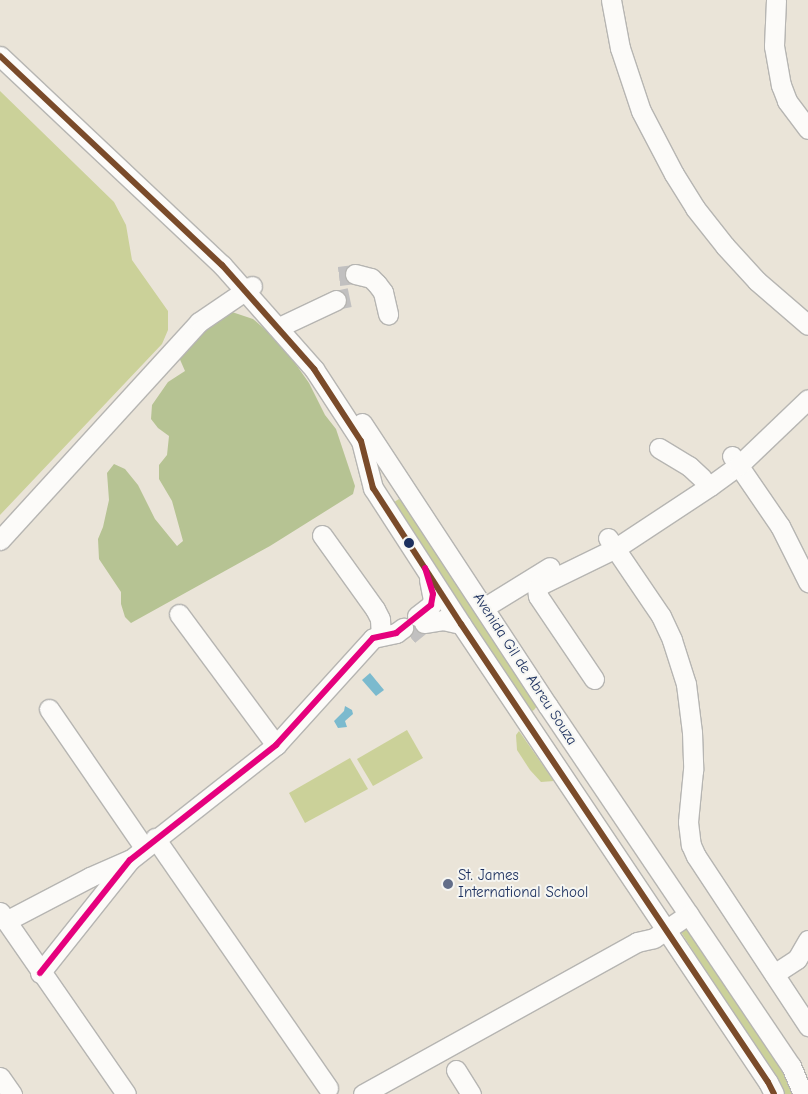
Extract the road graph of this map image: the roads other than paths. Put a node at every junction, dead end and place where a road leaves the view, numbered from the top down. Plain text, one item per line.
1 (611, 0) edge
2 (776, 0) edge
3 (0, 56) edge
4 (808, 129) edge
5 (355, 274) tunnel mouth
6 (247, 288) junction
7 (336, 300) tunnel mouth
8 (388, 314) dead end
9 (285, 324) junction
10 (808, 324) edge
11 (808, 383) edge
12 (808, 399) edge
13 (658, 448) dead end
14 (735, 460) junction
15 (702, 478) junction
16 (383, 504) junction
17 (422, 514) junction
18 (322, 535) dead end
19 (0, 540) edge
20 (612, 543) junction
21 (425, 568) junction
22 (808, 582) edge
23 (484, 607) junction
24 (179, 614) dead end
25 (461, 624) junction
26 (413, 626) junction
27 (381, 636) junction
28 (594, 679) dead end
29 (49, 709) dead end
30 (276, 745) junction
31 (150, 843) junction
32 (130, 860) junction
33 (686, 909) junction
34 (3, 917) edge
35 (663, 924) junction
36 (808, 940) edge
37 (40, 973) junction
38 (774, 974) junction
39 (808, 1026) edge
40 (456, 1070) dead end
41 (0, 1077) edge
42 (328, 1088) dead end
43 (12, 1094) edge
44 (126, 1094) edge
45 (363, 1094) edge
46 (471, 1094) edge
47 (774, 1094) edge
48 (803, 1094) edge

1 - 10 street
2 - 4 street
3 - 6 street, Avenida Gil de Abreu Souza
5 - 8 street
6 - 9 street, Avenida Gil de Abreu Souza
6 - 19 street
7 - 9 street
9 - 16 street, Avenida Gil de Abreu Souza
9 - 17 street, Avenida Gil de Abreu Souza
11 - 14 street
12 - 14 street
13 - 15 street
14 - 15 street
14 - 20 street
14 - 22 street
15 - 20 street
16 - 17 street
16 - 21 street, Avenida Gil de Abreu Souza
17 - 23 street, Avenida Gil de Abreu Souza
18 - 27 street
20 - 23 street
20 - 28 street
20 - 38 street
21 - 25 street, Avenida Gil de Abreu Souza
21 - 26 street
23 - 33 street, Avenida Gil de Abreu Souza
24 - 30 street
25 - 26 street
25 - 35 street, Avenida Gil de Abreu Souza
26 - 27 street
27 - 30 street
29 - 31 street
30 - 31 street
31 - 32 street
31 - 42 street
32 - 34 street
32 - 37 street
33 - 35 street
33 - 48 street, Avenida Gil de Abreu Souza
34 - 37 street
35 - 45 street
35 - 47 street, Avenida Gil de Abreu Souza
36 - 38 street
37 - 44 street
38 - 39 street
40 - 46 street
41 - 43 street

